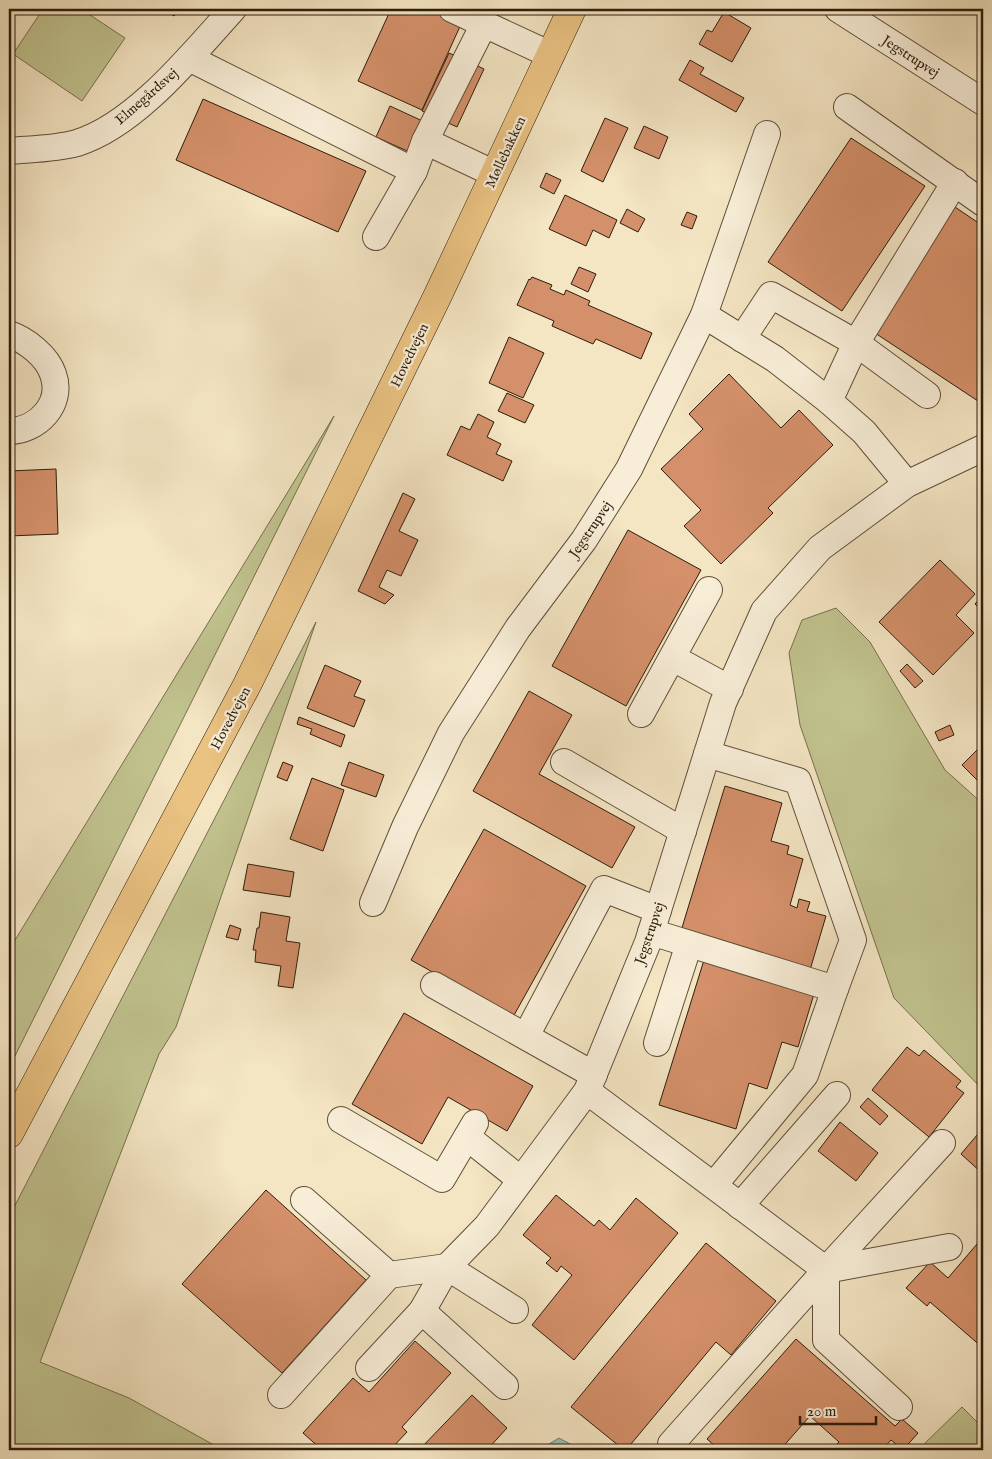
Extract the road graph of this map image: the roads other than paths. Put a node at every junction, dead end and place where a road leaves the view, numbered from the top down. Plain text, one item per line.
1 (233, 9) edge
2 (452, 9) edge
3 (572, 9) edge
4 (838, 9) edge
5 (484, 24) junction
6 (551, 56) junction
7 (189, 58) junction
8 (983, 102) edge
9 (847, 107) dead end
10 (767, 134) dead end
11 (425, 141) junction
12 (9, 151) edge
13 (414, 171) junction
14 (495, 174) junction
15 (955, 182) junction
16 (983, 203) edge
17 (376, 238) dead end
18 (438, 295) joint
19 (704, 315) junction
20 (9, 334) edge
21 (742, 339) junction
22 (856, 343) junction
23 (927, 395) dead end
24 (829, 401) junction
25 (9, 431) edge
26 (983, 448) edge
27 (907, 484) junction
28 (710, 590) dead end
29 (673, 658) junction
30 (730, 689) junction
31 (641, 714) dead end
32 (707, 754) junction
33 (564, 762) dead end
34 (683, 831) junction
35 (373, 903) dead end
36 (654, 921) junction
37 (689, 944) junction
38 (434, 985) dead end
39 (834, 988) junction
40 (526, 1036) junction
41 (657, 1043) dead end
42 (591, 1083) junction
43 (837, 1095) dead end
44 (341, 1120) dead end
45 (9, 1134) edge
46 (942, 1143) dead end
47 (521, 1180) junction
48 (714, 1185) junction
49 (304, 1200) dead end
50 (740, 1206) junction
51 (949, 1247) dead end
52 (447, 1267) junction
53 (826, 1270) junction
54 (390, 1274) junction
55 (515, 1310) dead end
56 (422, 1311) junction
57 (369, 1368) dead end
58 (505, 1386) dead end
59 (281, 1395) dead end
60 (899, 1407) dead end
61 (671, 1444) dead end

1 - 7 street, Elmegårdsvej
2 - 5 street
3 - 6 main road, Møllebakken
4 - 8 street, Jegstrupvej
5 - 6 street
5 - 11 street
6 - 14 main road, Møllebakken
7 - 12 street, Elmegårdsvej
7 - 13 street
9 - 15 street
10 - 19 street, Jegstrupvej
11 - 13 street
11 - 14 street
13 - 17 street
14 - 18 main road, Møllebakken
15 - 16 street
15 - 22 street
18 - 45 main road, Hovedvejen
19 - 21 street
19 - 35 street, Jegstrupvej
20 - 25 street
21 - 22 street
21 - 24 street
22 - 23 street
22 - 24 street
24 - 27 street
26 - 27 street, Jegstrupvej
27 - 30 street, Jegstrupvej
28 - 29 street
29 - 30 street
29 - 31 street
30 - 32 street, Jegstrupvej
32 - 34 street, Jegstrupvej
32 - 39 street
33 - 34 street
34 - 36 street, Jegstrupvej
36 - 37 street
36 - 40 street
36 - 42 street, Jegstrupvej
37 - 39 street
37 - 41 street
38 - 40 street
39 - 48 street
40 - 42 street
42 - 47 street, Jegstrupvej
42 - 48 street
43 - 50 street
44 - 47 street
46 - 53 street
47 - 52 street, Jegstrupvej
48 - 50 street
49 - 54 street
50 - 53 street
51 - 53 street
52 - 54 street
52 - 55 street
52 - 56 street, Jegstrupvej
53 - 60 street
53 - 61 street
54 - 59 street
56 - 57 street, Jegstrupvej
56 - 58 street

